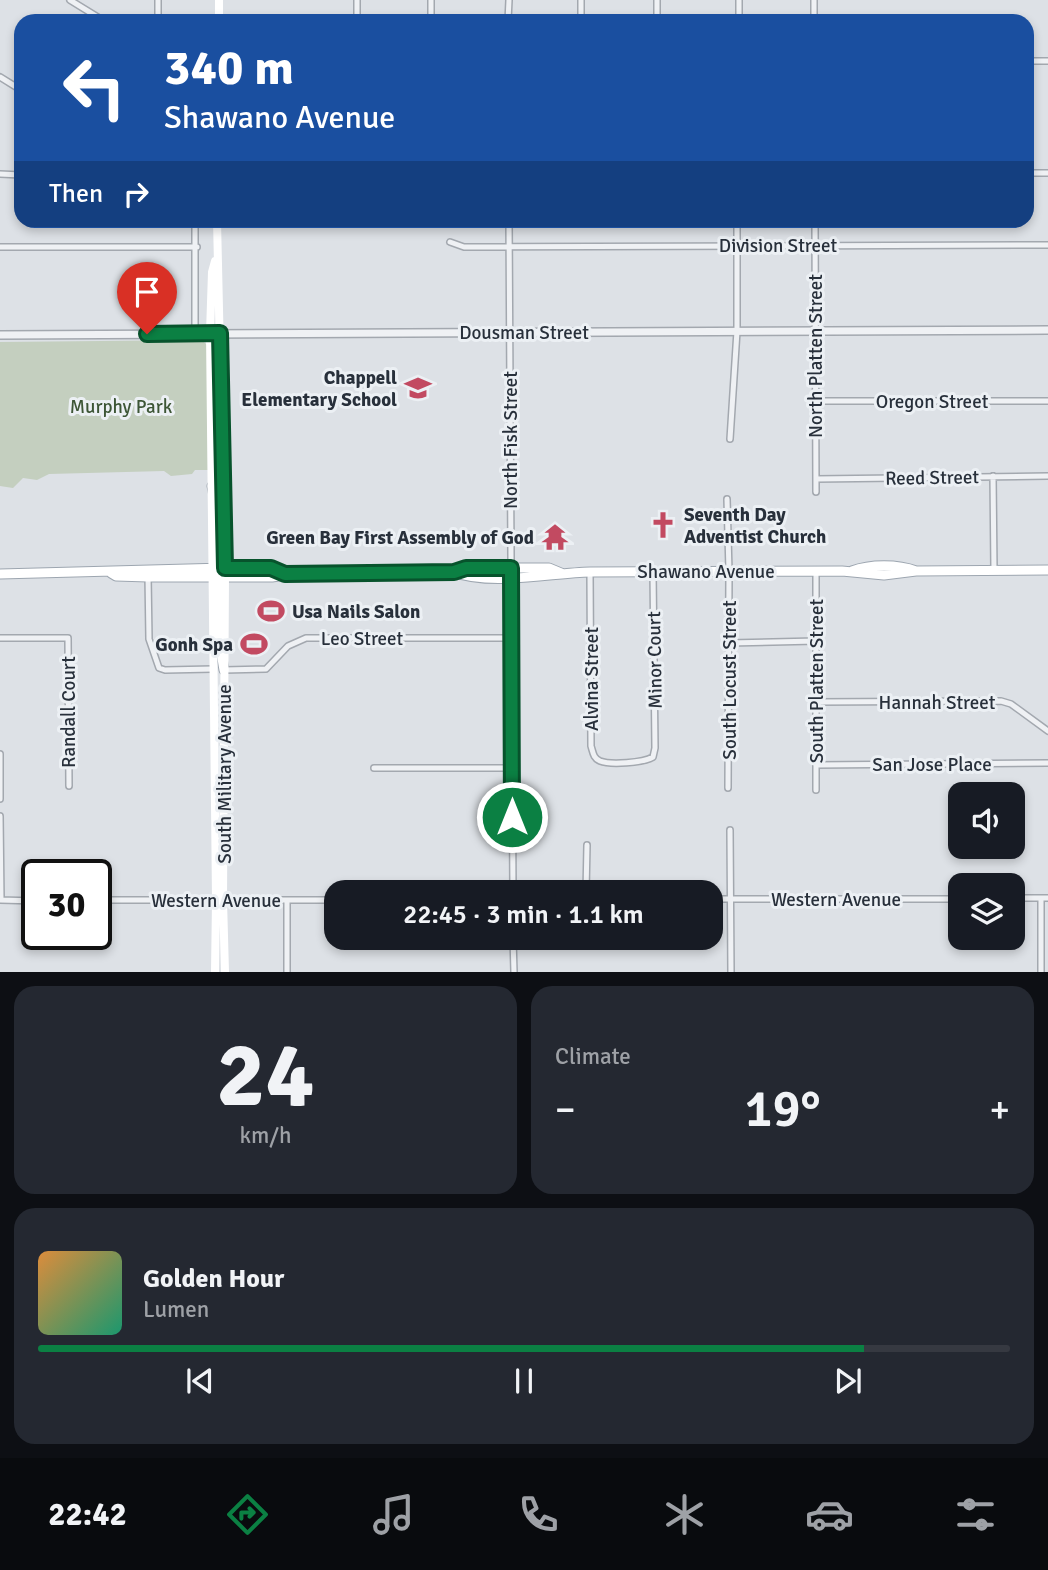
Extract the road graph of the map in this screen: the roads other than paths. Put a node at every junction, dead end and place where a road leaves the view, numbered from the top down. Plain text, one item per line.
1 (70, 0) edge
2 (93, 14) edge
3 (196, 228) edge
4 (217, 228) edge
5 (509, 228) edge
6 (737, 228) edge
7 (814, 228) edge
8 (450, 242) dead end
9 (815, 244) junction
10 (737, 245) junction
11 (1048, 245) edge
12 (509, 246) junction
13 (0, 247) edge
14 (197, 247) junction
15 (217, 254) junction
16 (1048, 330) edge
17 (737, 331) junction
18 (815, 331) junction
19 (509, 332) junction
20 (195, 333) junction
21 (210, 333) junction
22 (220, 333) junction
23 (0, 335) edge
24 (816, 401) junction
25 (1048, 401) edge
26 (730, 439) dead end
27 (993, 476) junction
28 (1048, 476) edge
29 (816, 479) junction
30 (212, 486) joint
31 (816, 492) dead end
32 (727, 499) dead end
33 (994, 570) junction
34 (1048, 570) edge
35 (729, 571) junction
36 (816, 571) junction
37 (511, 572) junction
38 (590, 572) junction
39 (653, 572) junction
40 (148, 573) junction
41 (219, 573) junction
42 (0, 574) edge
43 (0, 638) edge
44 (512, 638) junction
45 (816, 641) junction
46 (729, 643) junction
47 (212, 669) junction
48 (224, 670) junction
49 (816, 702) junction
50 (1048, 732) edge
51 (655, 748) joint
52 (0, 754) edge
53 (1048, 764) edge
54 (816, 765) junction
55 (374, 768) dead end
56 (512, 768) junction
57 (69, 786) dead end
58 (728, 788) dead end
59 (816, 790) dead end
60 (0, 799) edge
61 (0, 816) edge
62 (730, 830) dead end
63 (587, 845) dead end
64 (513, 880) edge
65 (586, 880) edge
66 (1025, 898) edge
67 (1045, 898) edge
68 (723, 899) edge
69 (730, 899) junction
70 (948, 899) edge
71 (0, 900) edge
72 (112, 900) edge
73 (220, 900) junction
74 (287, 900) junction
75 (324, 900) edge
76 (21, 901) edge
77 (513, 950) edge
78 (215, 971) edge
79 (225, 971) edge
80 (287, 971) edge
81 (514, 971) edge
82 (731, 971) edge
83 (1041, 971) edge

1 - 2 street
3 - 14 street
4 - 15 main road
5 - 12 street, North Fisk Street
6 - 10 street
7 - 9 street, North Platten Street
8 - 12 street, Division Street
9 - 10 street, Division Street
9 - 11 street, Division Street
9 - 18 street, North Platten Street
10 - 12 street, Division Street
10 - 17 street
12 - 19 street, North Fisk Street
13 - 14 street
14 - 20 street
15 - 21 main road
15 - 22 main road, South Military Avenue
16 - 18 street, Dousman Street
17 - 18 street, Dousman Street
17 - 19 street, Dousman Street
17 - 26 street
18 - 24 street, North Platten Street
19 - 22 street, Dousman Street
19 - 37 street, North Fisk Street
20 - 21 street, Dousman Street
20 - 23 street, Dousman Street
21 - 22 street, Dousman Street
21 - 30 main road
22 - 41 main road, South Military Avenue
24 - 25 street, Oregon Street
24 - 29 street, North Platten Street
27 - 28 street, Reed Street
27 - 29 street, Reed Street
27 - 33 street
29 - 31 street, North Platten Street
30 - 41 main road
32 - 35 street, South Locust Street
33 - 34 main road, Shawano Avenue
33 - 36 main road, Shawano Avenue
35 - 36 main road, Shawano Avenue
35 - 39 main road, Shawano Avenue
35 - 46 street, South Locust Street
36 - 45 street, South Platten Street
37 - 38 main road, Shawano Avenue
37 - 41 main road, Shawano Avenue
37 - 44 street, North Fisk Street
38 - 39 main road, Shawano Avenue
38 - 51 street, Alvina Street
39 - 51 street, Minor Court
40 - 41 main road, Shawano Avenue
40 - 42 main road, Shawano Avenue
40 - 47 street
41 - 47 main road, South Military Avenue
41 - 48 main road
43 - 57 street, Randall Court
44 - 48 street, Leo Street
44 - 56 street, North Fisk Street
45 - 46 street
45 - 49 street, South Platten Street
46 - 58 street, South Locust Street
47 - 73 main road, South Military Avenue
48 - 73 main road, South Military Avenue
49 - 50 street, Hannah Street
49 - 54 street, South Platten Street
52 - 60 street
53 - 54 street, San Jose Place
54 - 59 street, South Platten Street
55 - 56 street
56 - 64 street, North Fisk Street
61 - 71 street
62 - 69 street
63 - 65 street
66 - 67 street
67 - 83 street
68 - 69 street, Western Avenue
69 - 70 street, Western Avenue
69 - 82 street
71 - 76 street
72 - 73 street, Western Avenue
73 - 74 street, Western Avenue
73 - 78 main road, South Military Avenue
73 - 79 main road, South Military Avenue
74 - 75 street, Western Avenue
74 - 80 street
77 - 81 street

